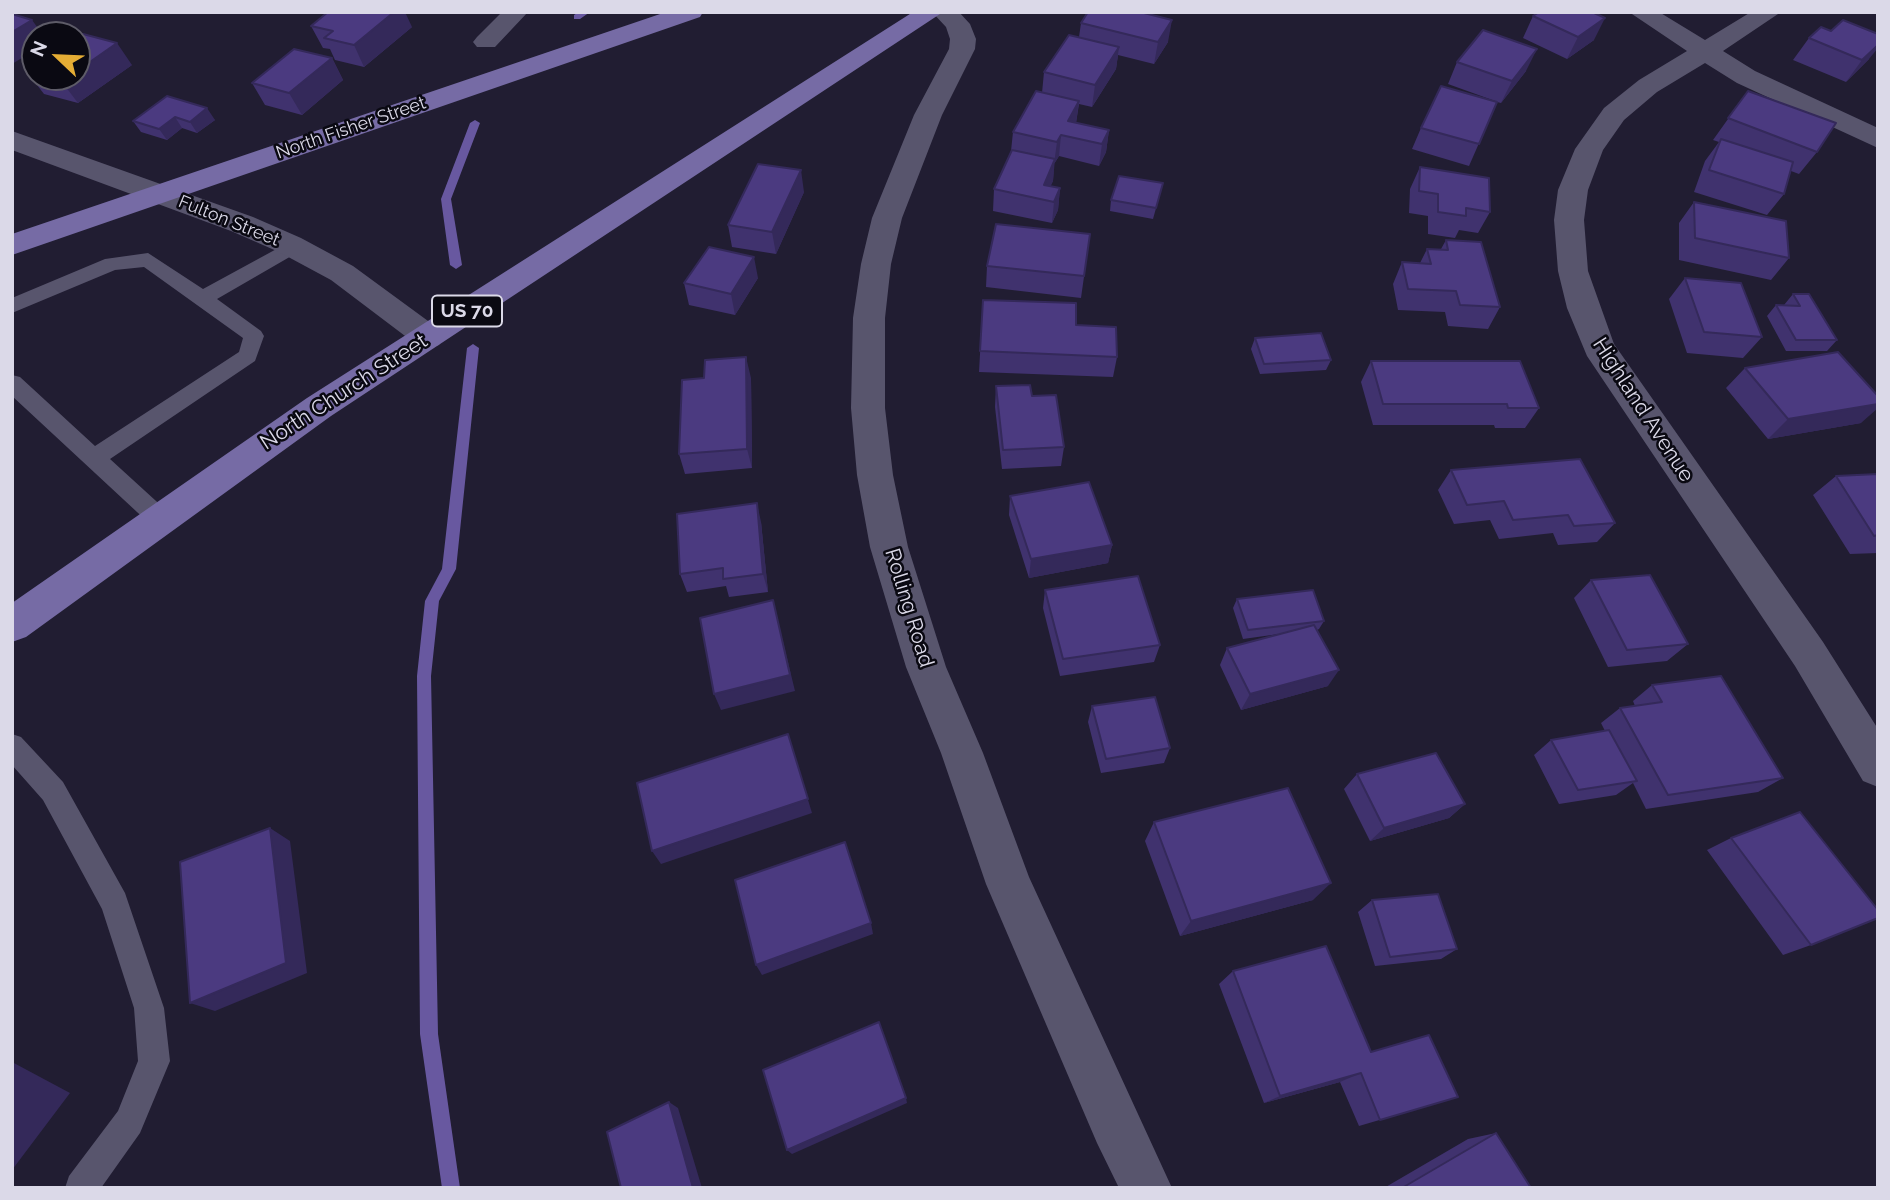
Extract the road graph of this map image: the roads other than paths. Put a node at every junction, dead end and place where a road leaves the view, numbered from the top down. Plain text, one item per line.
1 (516, 12) edge
2 (691, 12) edge
3 (931, 12) edge
4 (944, 12) edge
5 (1641, 12) edge
6 (1769, 12) edge
7 (486, 42) dead end
8 (1703, 51) junction
9 (1878, 139) edge
10 (12, 141) edge
11 (158, 194) junction
12 (12, 245) edge
13 (293, 246) junction
14 (202, 299) junction
15 (12, 306) edge
16 (428, 337) junction
17 (12, 383) edge
18 (94, 458) junction
19 (159, 518) junction
20 (12, 625) edge
21 (12, 746) edge
22 (1878, 767) edge
23 (82, 1188) edge
24 (1146, 1188) edge

1 - 7 street
2 - 11 main road, North Fisher Street
3 - 16 main road, North Church Street / US 70
4 - 24 street, Rolling Road
5 - 8 street
6 - 8 street, Highland Avenue
8 - 9 street
8 - 22 street, Highland Avenue
10 - 11 street, Fulton Street
11 - 12 main road, North Fisher Street
11 - 13 street, Fulton Street
13 - 14 lane
13 - 16 street, Fulton Street
14 - 15 lane
14 - 18 lane
16 - 19 main road, North Church Street / US 70
17 - 18 lane
18 - 19 lane
19 - 20 main road, North Church Street / US 70
21 - 23 lane

